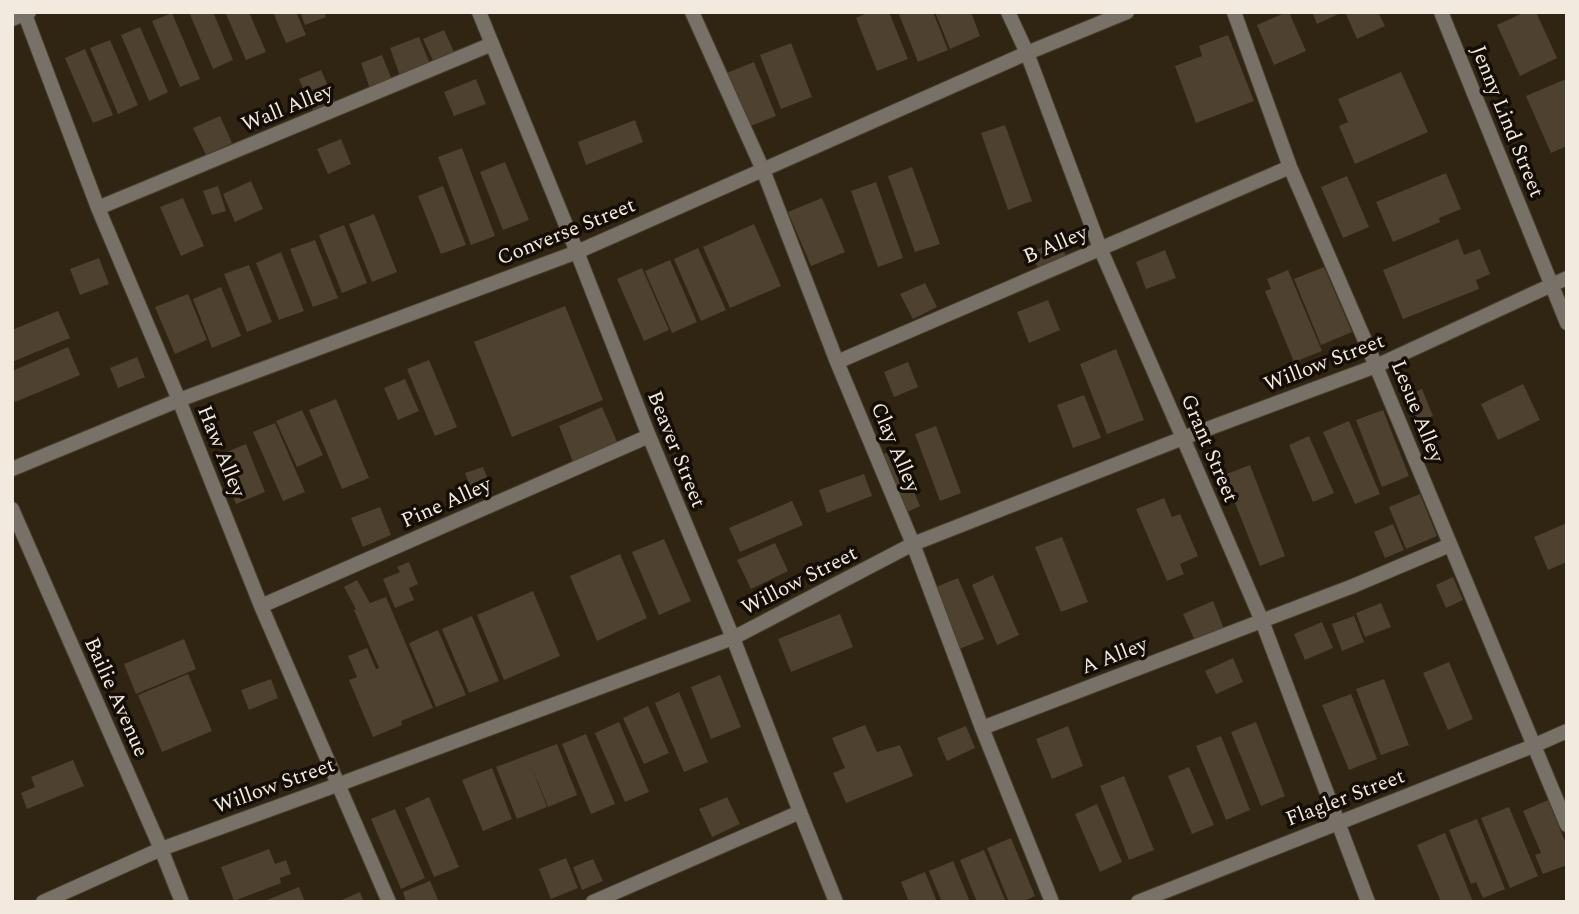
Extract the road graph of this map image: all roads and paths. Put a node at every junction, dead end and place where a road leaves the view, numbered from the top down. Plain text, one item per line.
1 (479, 12) edge
2 (692, 12) edge
3 (1008, 12) edge
4 (1127, 12) edge
5 (1234, 12) edge
6 (1441, 12) edge
7 (22, 15) edge
8 (492, 44) junction
9 (1027, 53) junction
10 (1290, 167) junction
11 (763, 170) junction
12 (98, 208) junction
13 (1100, 248) junction
14 (577, 252) junction
15 (1567, 278) edge
16 (1552, 285) junction
17 (1567, 323) edge
18 (837, 362) junction
19 (1376, 366) junction
20 (178, 400) junction
21 (649, 436) junction
22 (1183, 438) junction
23 (12, 469) edge
24 (12, 509) edge
25 (913, 544) junction
26 (1450, 545) junction
27 (261, 606) junction
28 (1262, 621) junction
29 (733, 638) junction
30 (982, 728) junction
31 (1567, 731) edge
32 (1533, 746) junction
33 (337, 785) junction
34 (800, 812) junction
35 (1338, 822) junction
36 (1567, 825) edge
37 (161, 849) junction
38 (43, 902) edge
39 (182, 902) edge
40 (389, 902) edge
41 (593, 902) edge
42 (836, 902) edge
43 (1052, 902) edge
44 (1138, 902) edge
45 (1368, 902) edge

1 - 8 street, Beaver Street
2 - 11 street, Clay Alley
3 - 9 street, Grant Street
4 - 9 street, Converse Street
5 - 10 street, Lesue Alley
6 - 16 street, Jenny Lind Street
7 - 12 street, Haw Alley
8 - 12 street, Wall Alley
8 - 14 street, Beaver Street
9 - 11 street, Converse Street
9 - 13 street, Grant Street
10 - 13 street, B Alley
10 - 19 street, Lesue Alley
11 - 14 street, Converse Street
11 - 18 street, Clay Alley
12 - 20 street, Haw Alley
13 - 18 street, B Alley
13 - 22 street, Grant Street
14 - 20 street, Converse Street
14 - 21 street, Beaver Street
15 - 16 street, Willow Street
16 - 17 street, Jenny Lind Street
16 - 19 street, Willow Street
18 - 25 street, Clay Alley
19 - 22 street, Willow Street
19 - 26 street, Lesue Alley
20 - 23 street, Converse Street
20 - 27 street, Haw Alley
21 - 27 street, Pine Alley
21 - 29 street, Beaver Street
22 - 25 street, Willow Street
22 - 28 street, Grant Street
24 - 37 street, Bailie Avenue
25 - 29 street, Willow Street
25 - 30 street, Clay Alley
26 - 28 street, A Alley
26 - 32 street, Lesue Alley
27 - 33 street, Haw Alley
28 - 30 street, A Alley
28 - 35 street, Grant Street
29 - 33 street, Willow Street
29 - 34 street, Beaver Street
30 - 43 street, Clay Alley
31 - 32 street, Flagler Street
32 - 35 street, Flagler Street
32 - 36 street, Lesue Alley
33 - 37 street, Willow Street
33 - 40 street, Haw Alley
34 - 41 street
34 - 42 street, Beaver Street
35 - 44 street, Flagler Street
35 - 45 street, Grant Street
37 - 38 street, Willow Street
37 - 39 street, Bailie Avenue

